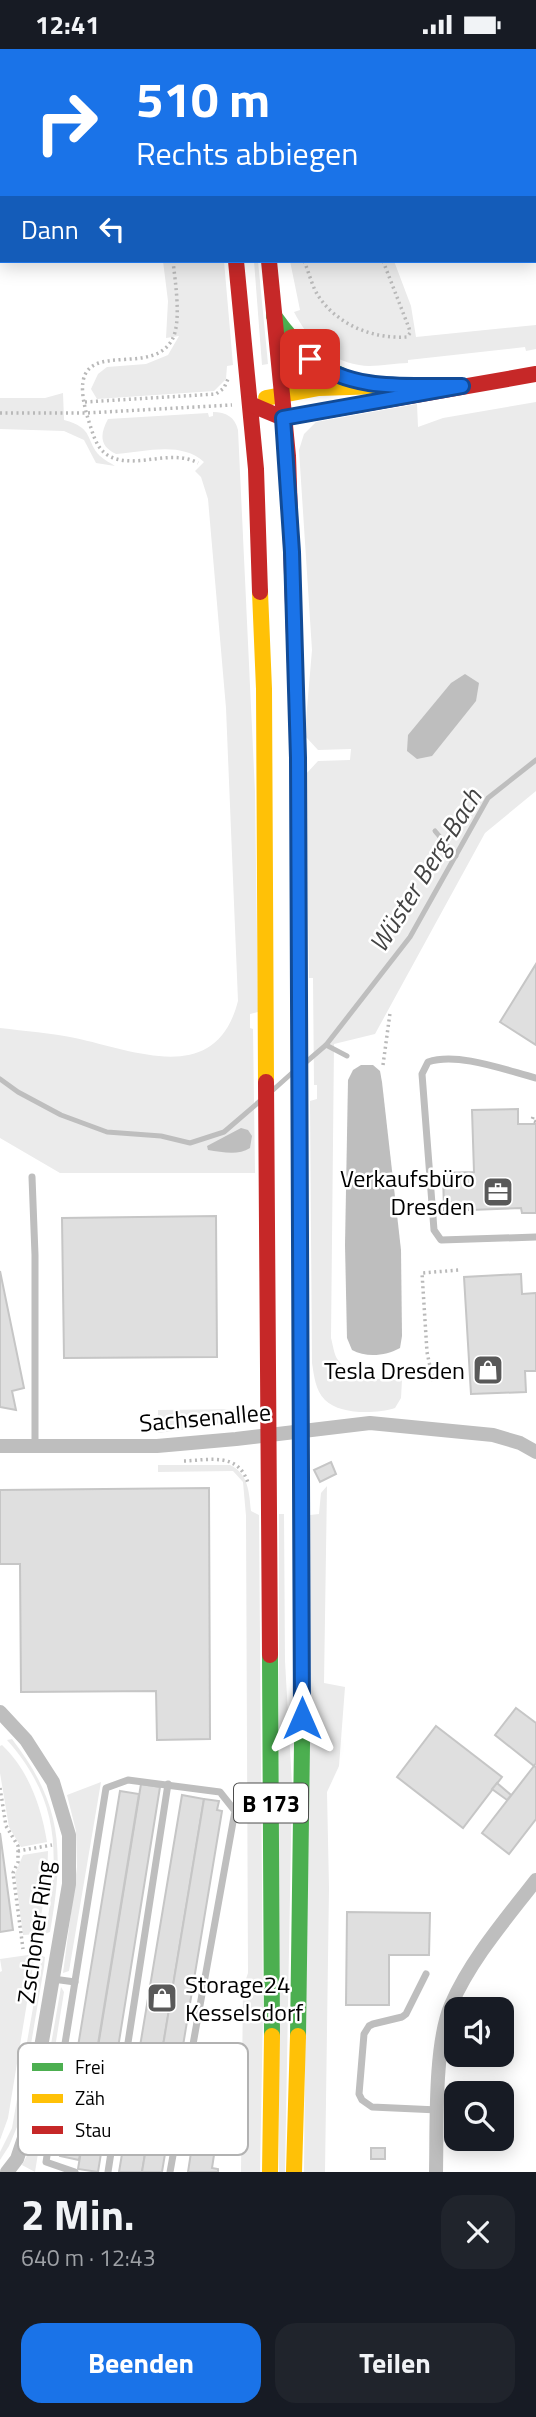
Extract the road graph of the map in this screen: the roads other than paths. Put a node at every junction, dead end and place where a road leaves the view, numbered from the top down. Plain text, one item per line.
1 (236, 263) edge
2 (268, 263) edge
3 (274, 316) junction
4 (536, 374) edge
5 (368, 385) junction
6 (462, 386) junction
7 (281, 393) junction
8 (250, 404) junction
9 (283, 418) junction
10 (536, 1078) edge
11 (32, 1177) dead end
12 (536, 1237) edge
13 (301, 1431) junction
14 (269, 1435) junction
15 (0, 1446) edge
16 (35, 1446) junction
17 (536, 1452) edge
18 (0, 1712) edge
19 (168, 1784) junction
20 (536, 1880) edge
21 (426, 1974) dead end
22 (52, 1979) junction
23 (75, 1982) junction
24 (41, 2043) edge
25 (65, 2043) edge
26 (128, 2043) edge
27 (193, 2043) edge
28 (438, 2110) junction
29 (18, 2155) edge
30 (47, 2155) edge
31 (6, 2172) edge
32 (75, 2172) edge
33 (270, 2172) edge
34 (294, 2172) edge
35 (436, 2172) edge

1 - 8 main road, B 173
2 - 3 main road, B 173
3 - 5 main road
3 - 7 main road, B 173
4 - 6 main road
5 - 6 main road
5 - 7 main road
6 - 9 main road
7 - 8 main road
7 - 9 main road, B 173
8 - 9 main road
8 - 14 main road, B 173
9 - 13 main road, B 173
10 - 12 lane
11 - 16 lane
13 - 14 street, Sachsenallee
13 - 17 street, Sachsenallee
13 - 34 main road, B 173
14 - 16 street, Sachsenallee
14 - 33 main road, B 173
15 - 16 street, Sachsenallee
18 - 22 street, Zschoner Ring
19 - 23 lane
19 - 26 lane
19 - 27 lane
20 - 28 street
21 - 28 lane
22 - 23 lane
22 - 24 street, Zschoner Ring
23 - 25 lane
28 - 35 street
29 - 31 street, Zschoner Ring
30 - 32 lane

